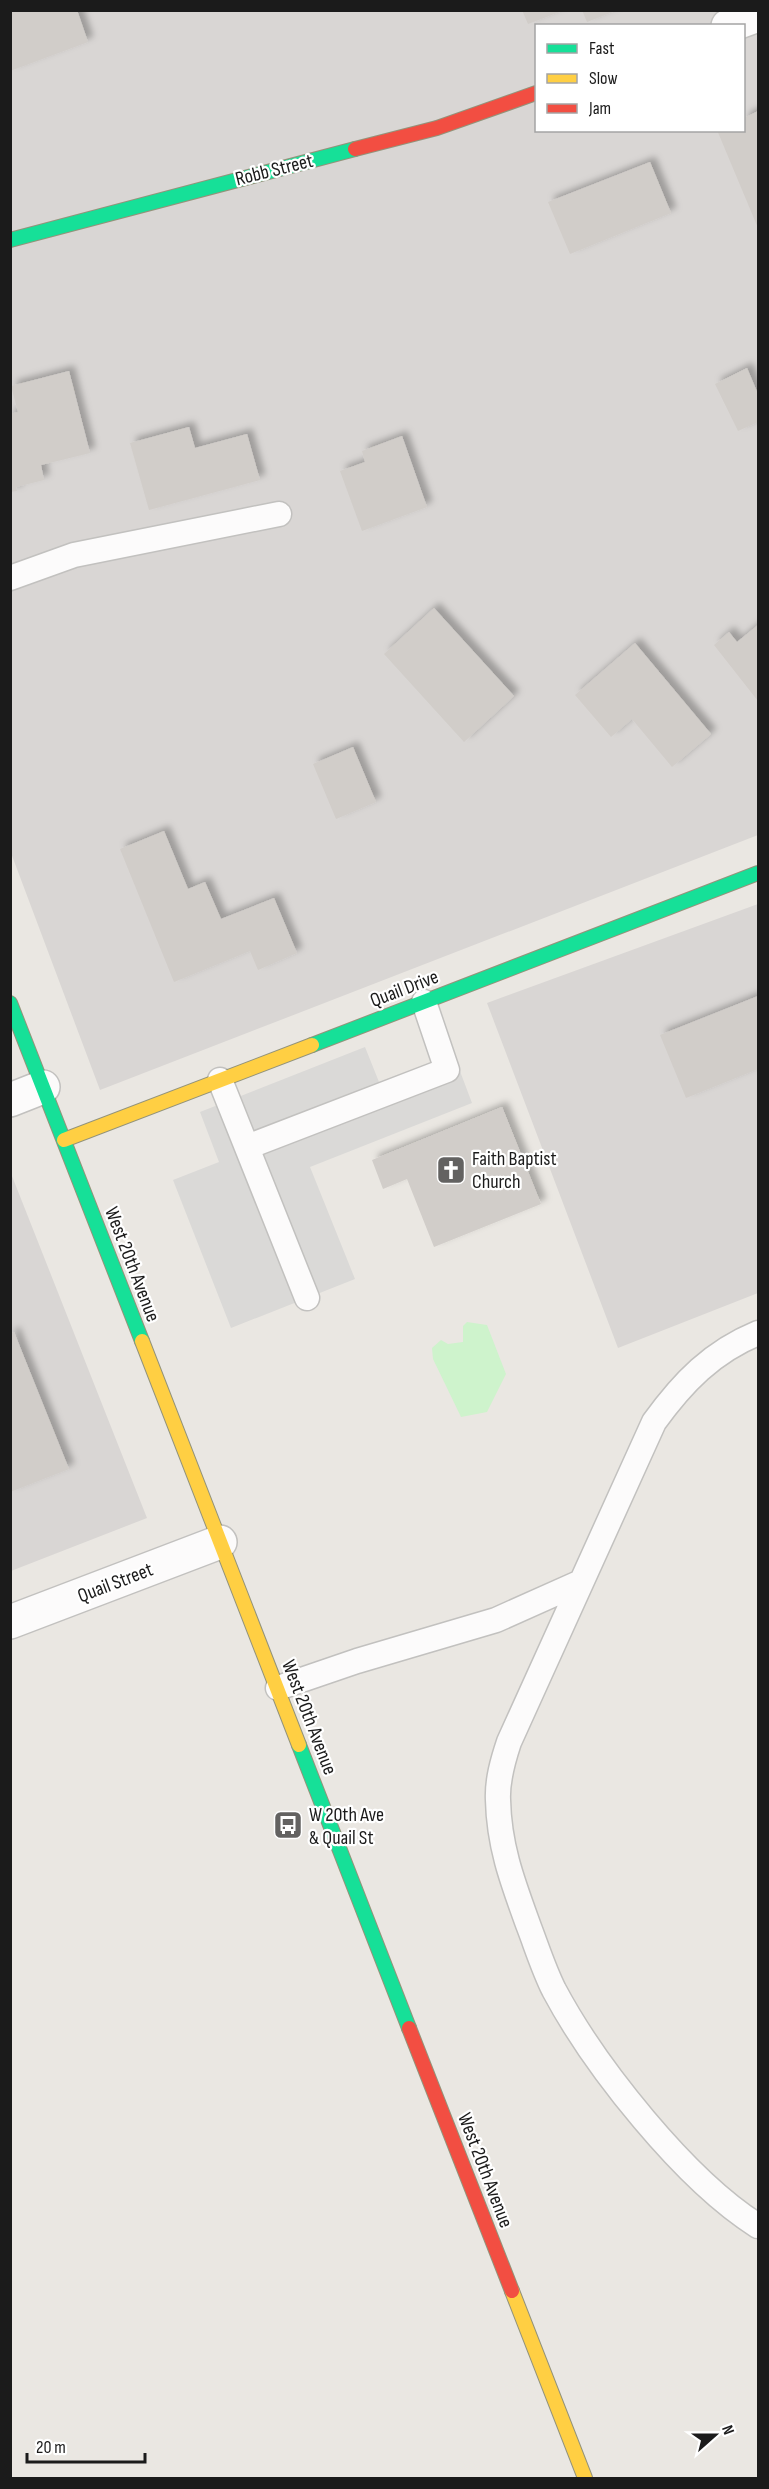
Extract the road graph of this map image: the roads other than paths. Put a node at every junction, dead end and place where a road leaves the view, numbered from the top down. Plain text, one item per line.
1 (759, 15) edge
2 (734, 24) edge
3 (535, 94) edge
4 (10, 240) edge
5 (279, 513) dead end
6 (10, 578) edge
7 (759, 873) edge
8 (424, 1002) junction
9 (10, 1003) edge
10 (220, 1080) junction
11 (44, 1087) junction
12 (10, 1100) edge
13 (64, 1140) junction
14 (247, 1147) junction
15 (307, 1298) dead end
16 (759, 1333) edge
17 (220, 1542) junction
18 (581, 1582) junction
19 (10, 1622) edge
20 (278, 1688) junction
21 (759, 2226) edge
22 (585, 2478) edge

1 - 2 street
3 - 4 street, Robb Street
5 - 6 lane
7 - 8 street, Quail Drive
8 - 10 street, Quail Drive
8 - 14 lane
9 - 11 street, West 20th Avenue
10 - 13 street, Quail Drive
10 - 14 lane
11 - 12 street
11 - 13 street, West 20th Avenue
13 - 17 street, West 20th Avenue
14 - 15 lane
16 - 18 lane
17 - 19 street, Quail Street
17 - 20 street, West 20th Avenue
18 - 20 lane
18 - 21 lane
20 - 22 street, West 20th Avenue

